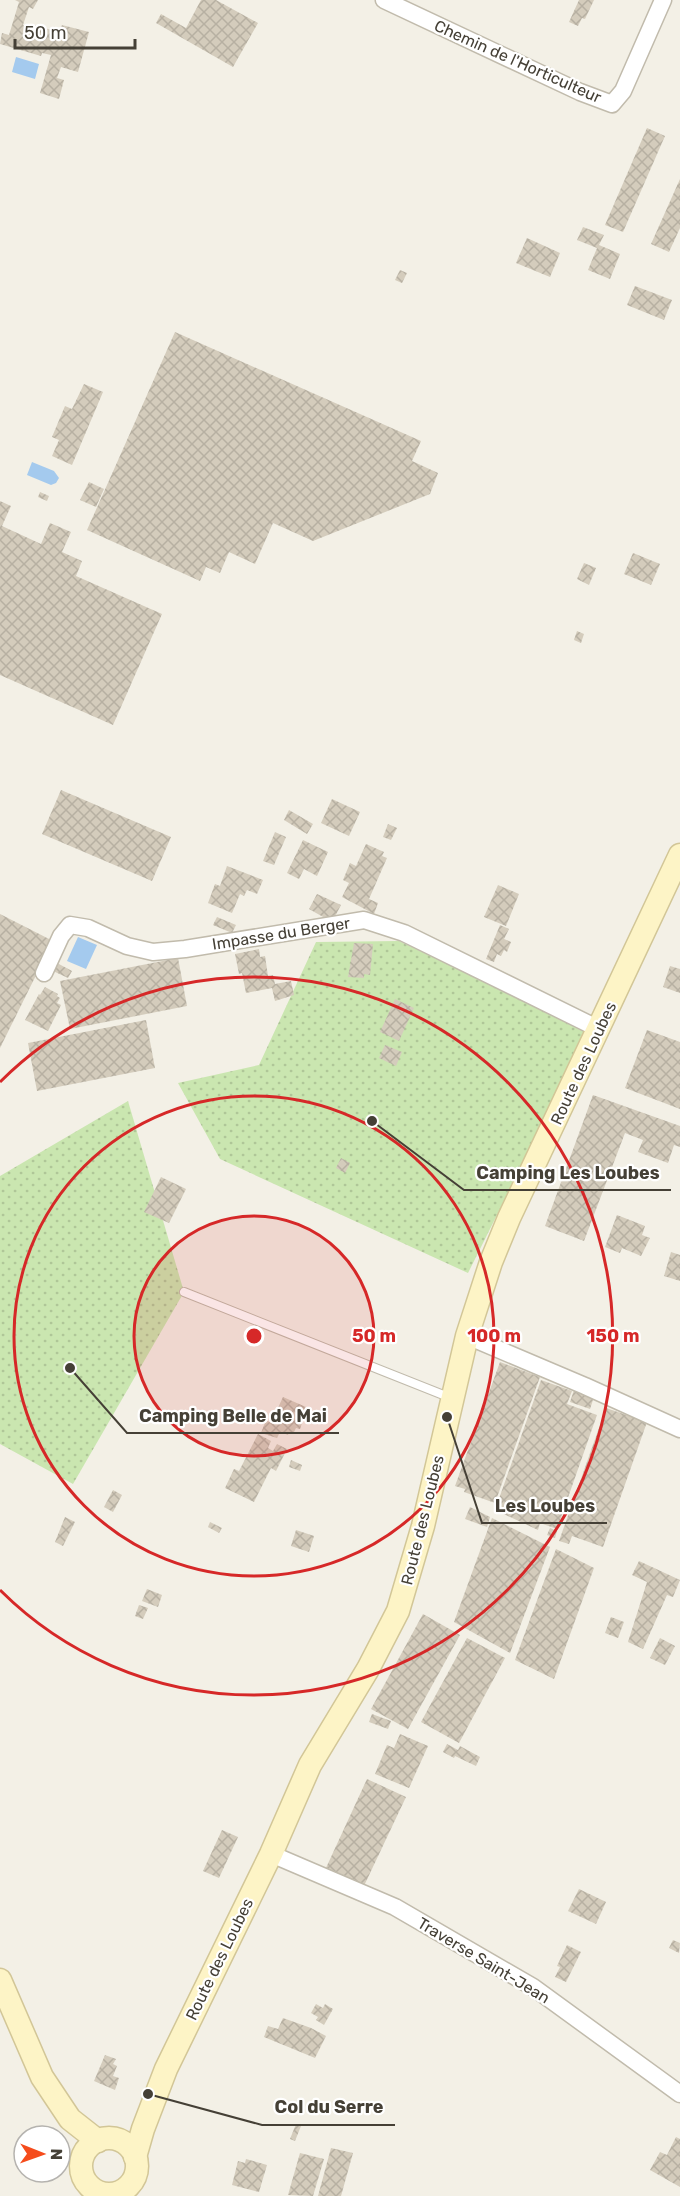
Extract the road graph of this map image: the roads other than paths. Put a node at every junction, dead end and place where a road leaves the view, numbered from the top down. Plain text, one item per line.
1 (384, 0) edge
2 (663, 0) edge
3 (680, 855) edge
4 (44, 973) dead end
5 (599, 1029) junction
6 (184, 1292) dead end
7 (467, 1336) junction
8 (451, 1398) junction
9 (680, 1429) edge
10 (271, 1854) junction
11 (0, 1980) edge
12 (166, 2069) junction
13 (680, 2094) edge
14 (96, 2145) junction
15 (135, 2157) junction
16 (95, 2193) edge
17 (121, 2194) edge

1 - 2 street, Chemin de l'Horticulteur
3 - 5 main road, Route des Loubes
4 - 5 street, Impasse du Berger
5 - 7 main road, Route des Loubes
6 - 8 lane
7 - 8 main road, Route des Loubes
7 - 9 street
8 - 10 main road, Route des Loubes
10 - 12 main road, Route des Loubes
10 - 13 street, Traverse Saint-Jean
11 - 14 main road
12 - 14 main road, Route des Loubes
12 - 15 main road, Route des Loubes
14 - 15 main road
14 - 16 main road
15 - 17 main road
16 - 17 main road

